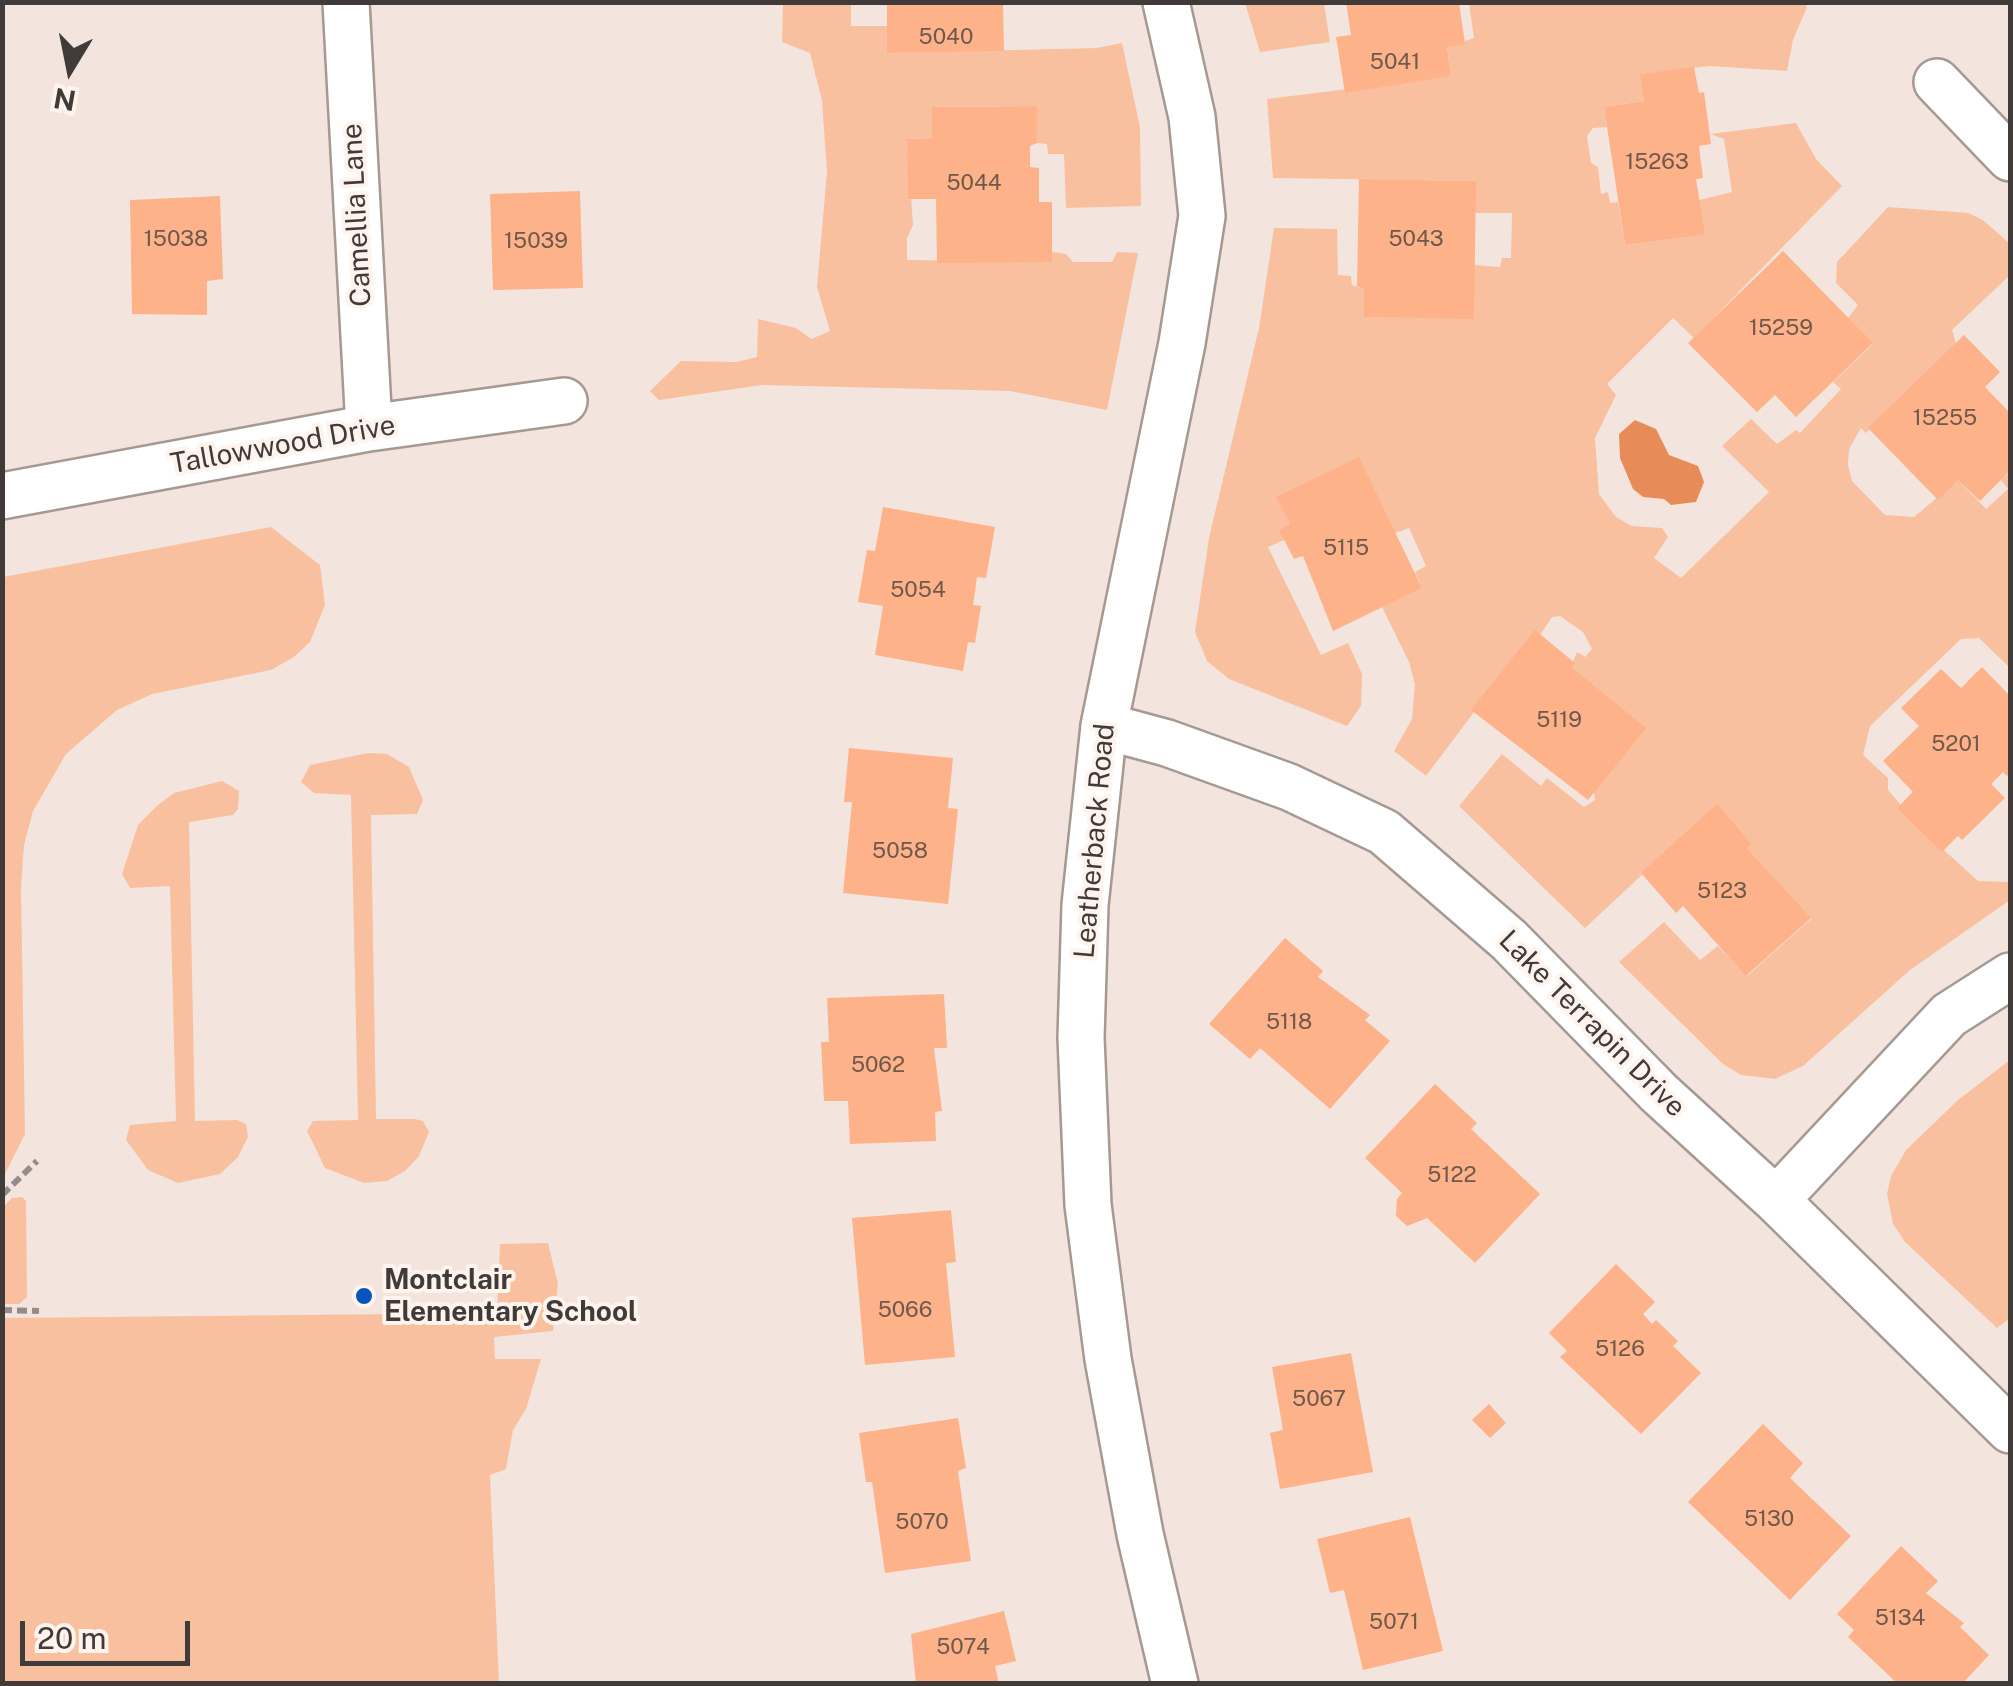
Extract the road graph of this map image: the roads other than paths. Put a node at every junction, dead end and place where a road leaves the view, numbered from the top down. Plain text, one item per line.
1 (346, 2) edge
2 (1166, 2) edge
3 (1937, 82) dead end
4 (2010, 158) edge
5 (564, 401) dead end
6 (369, 428) junction
7 (2, 496) edge
8 (1104, 726) junction
9 (2010, 976) edge
10 (1776, 1200) junction
11 (2010, 1430) edge
12 (1175, 1684) edge

1 - 6 street, Camellia Lane
2 - 8 street, Leatherback Road
3 - 4 street
5 - 6 street, Tallowwood Drive
6 - 7 street, Tallowwood Drive
8 - 10 street, Lake Terrapin Drive
8 - 12 street, Leatherback Road
9 - 10 street
10 - 11 street, Lake Terrapin Drive

